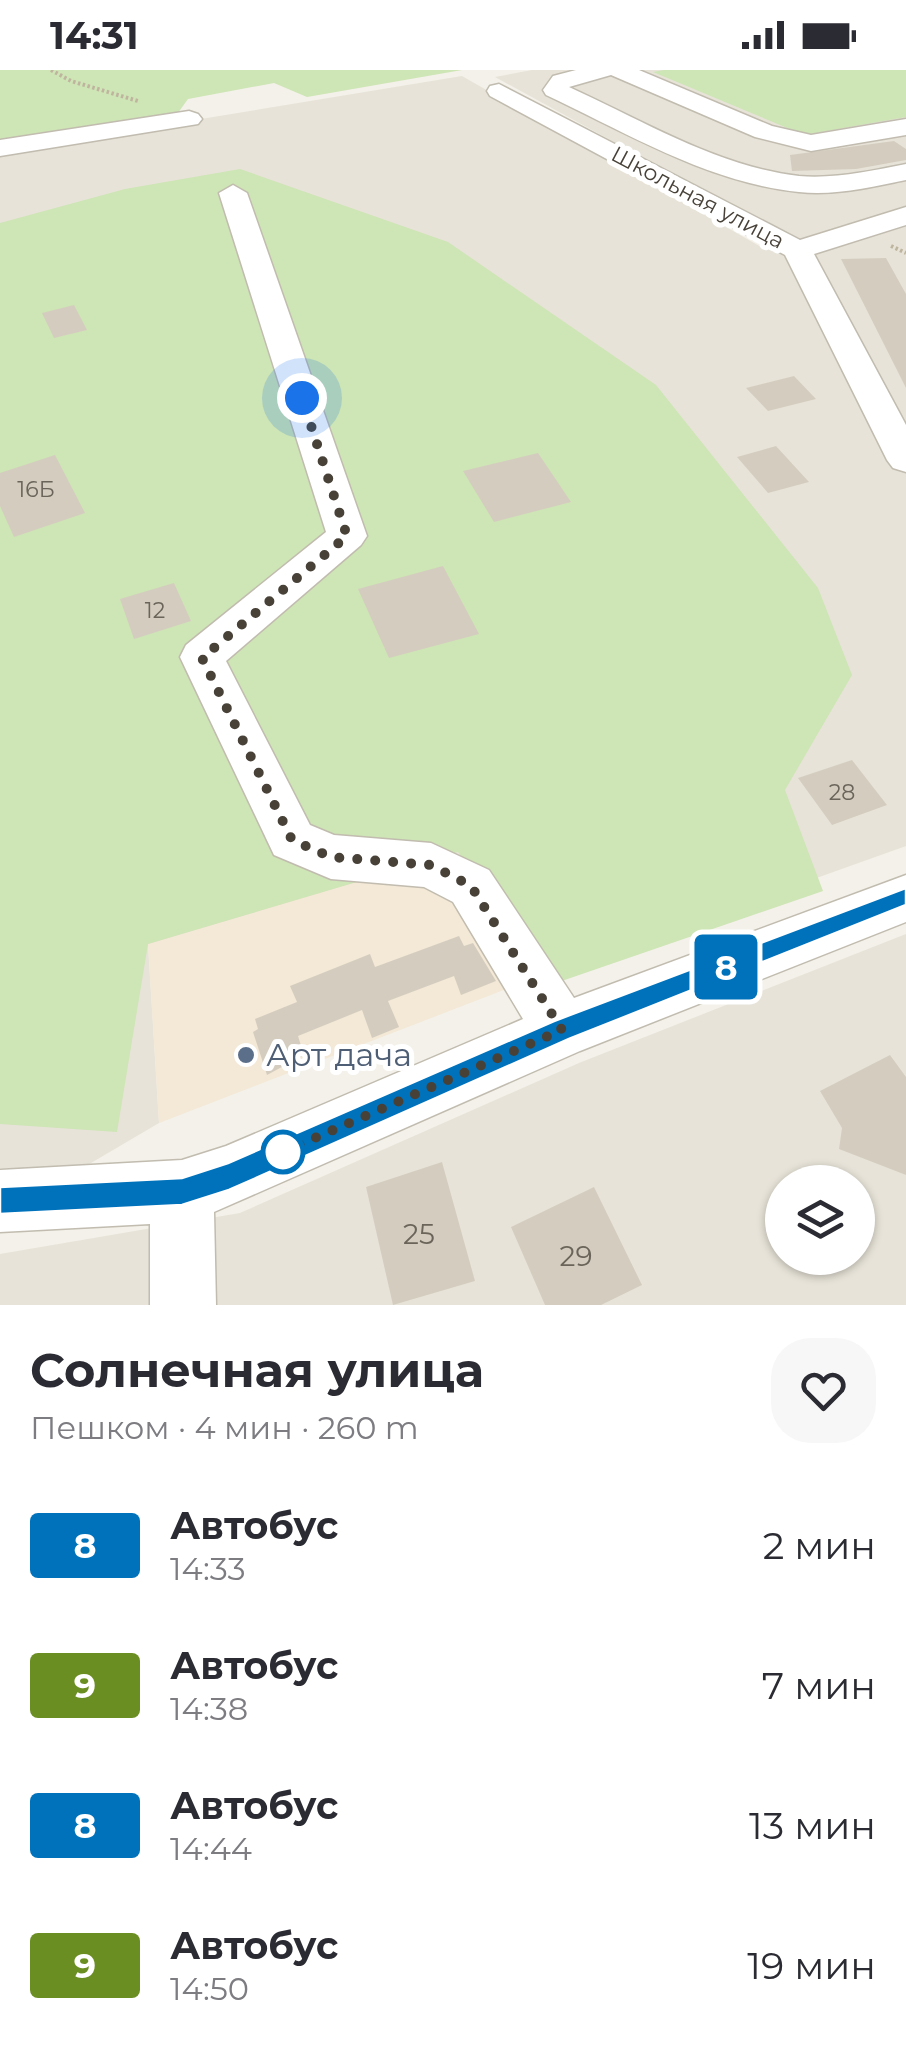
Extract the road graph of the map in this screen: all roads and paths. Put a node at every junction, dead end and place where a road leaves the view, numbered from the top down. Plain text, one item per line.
1 (50, 70) edge
2 (604, 70) edge
3 (619, 70) edge
4 (499, 90) dead end
5 (187, 119) joint
6 (906, 126) edge
7 (0, 148) edge
8 (724, 164) junction
9 (906, 172) edge
10 (233, 192) dead end
11 (899, 218) edge
12 (798, 250) junction
13 (906, 460) edge
14 (906, 898) edge
15 (562, 1030) junction
16 (182, 1191) junction
17 (1, 1199) edge
18 (183, 1305) edge

1 - 5 path
2 - 8 street
3 - 6 street
4 - 12 street, Школьная улица
5 - 7 street
8 - 9 street
8 - 11 street
10 - 15 street
11 - 12 street, Школьная улица
12 - 13 street
14 - 15 street
15 - 16 street
16 - 17 street
16 - 18 street

